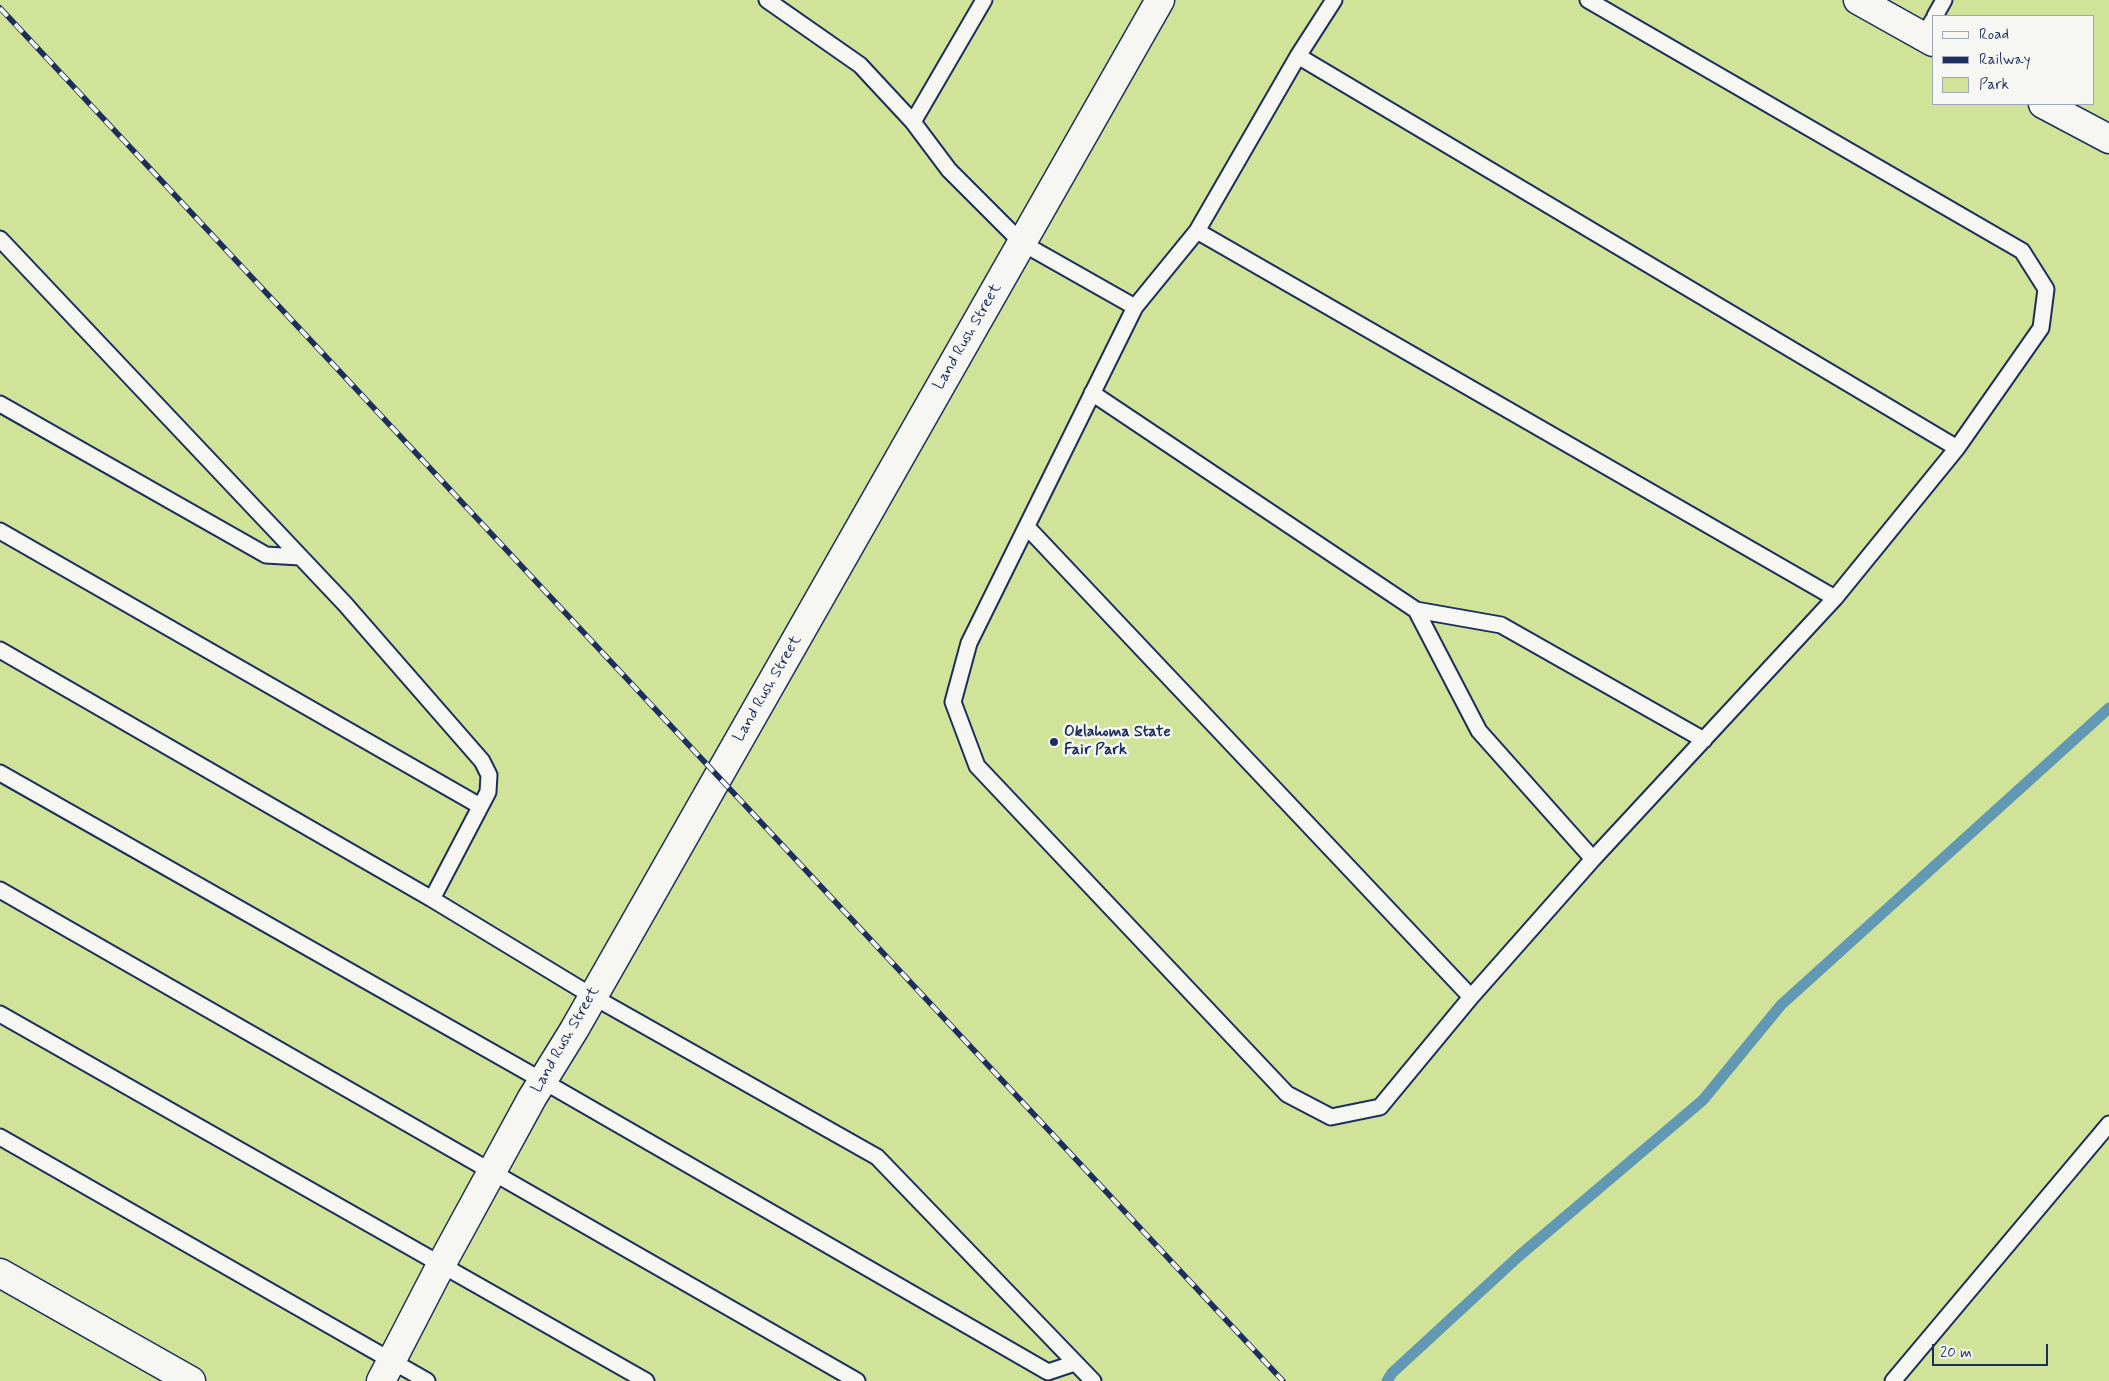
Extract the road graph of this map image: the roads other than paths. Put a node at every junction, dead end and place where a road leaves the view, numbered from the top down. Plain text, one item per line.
1 (767, 0) edge
2 (984, 0) edge
3 (1160, 0) edge
4 (1334, 0) edge
5 (1588, 0) edge
6 (1858, 0) edge
7 (1944, 0) edge
8 (1937, 15) edge
9 (1931, 29) edge
10 (1298, 56) junction
11 (2045, 105) edge
12 (913, 122) junction
13 (2109, 140) edge
14 (1197, 231) junction
15 (1022, 243) junction
16 (1, 244) edge
17 (1135, 307) junction
18 (1092, 393) junction
19 (0, 404) edge
20 (1957, 448) junction
21 (1027, 527) junction
22 (0, 531) edge
23 (300, 557) junction
24 (1835, 598) junction
25 (1416, 610) junction
26 (0, 650) edge
27 (1704, 740) junction
28 (0, 773) edge
29 (480, 806) junction
30 (1593, 859) junction
31 (0, 890) edge
32 (432, 899) junction
33 (592, 996) junction
34 (1471, 997) junction
35 (0, 1014) edge
36 (543, 1081) junction
37 (2109, 1124) edge
38 (0, 1137) edge
39 (493, 1171) junction
40 (441, 1265) junction
41 (0, 1273) edge
42 (1075, 1362) junction
43 (386, 1371) edge
44 (191, 1381) edge
45 (427, 1381) edge
46 (646, 1381) edge
47 (857, 1381) edge
48 (1092, 1381) edge
49 (1894, 1381) edge

1 - 12 lane
2 - 12 lane
3 - 15 street, Land Rush Street
4 - 10 lane
5 - 20 lane
6 - 9 street
7 - 8 lane
10 - 14 lane
10 - 20 lane
11 - 13 street
12 - 15 lane
14 - 17 lane
14 - 24 lane
15 - 17 lane
15 - 33 street, Land Rush Street
16 - 23 lane
17 - 18 lane
18 - 21 lane
18 - 25 lane
19 - 23 lane
20 - 24 lane
21 - 34 lane
21 - 34 lane
22 - 29 lane
23 - 29 lane
24 - 27 lane
25 - 27 lane
25 - 30 lane
26 - 32 lane
27 - 30 lane
28 - 36 lane
29 - 32 lane
30 - 34 lane
31 - 39 lane
32 - 33 lane
33 - 36 street, Land Rush Street
33 - 42 lane
35 - 40 lane
36 - 39 street, Land Rush Street
36 - 42 lane
37 - 49 lane
38 - 43 lane
39 - 40 street, Land Rush Street
39 - 47 lane
40 - 43 street, Land Rush Street
40 - 46 lane
41 - 44 street
42 - 48 lane
43 - 45 lane

